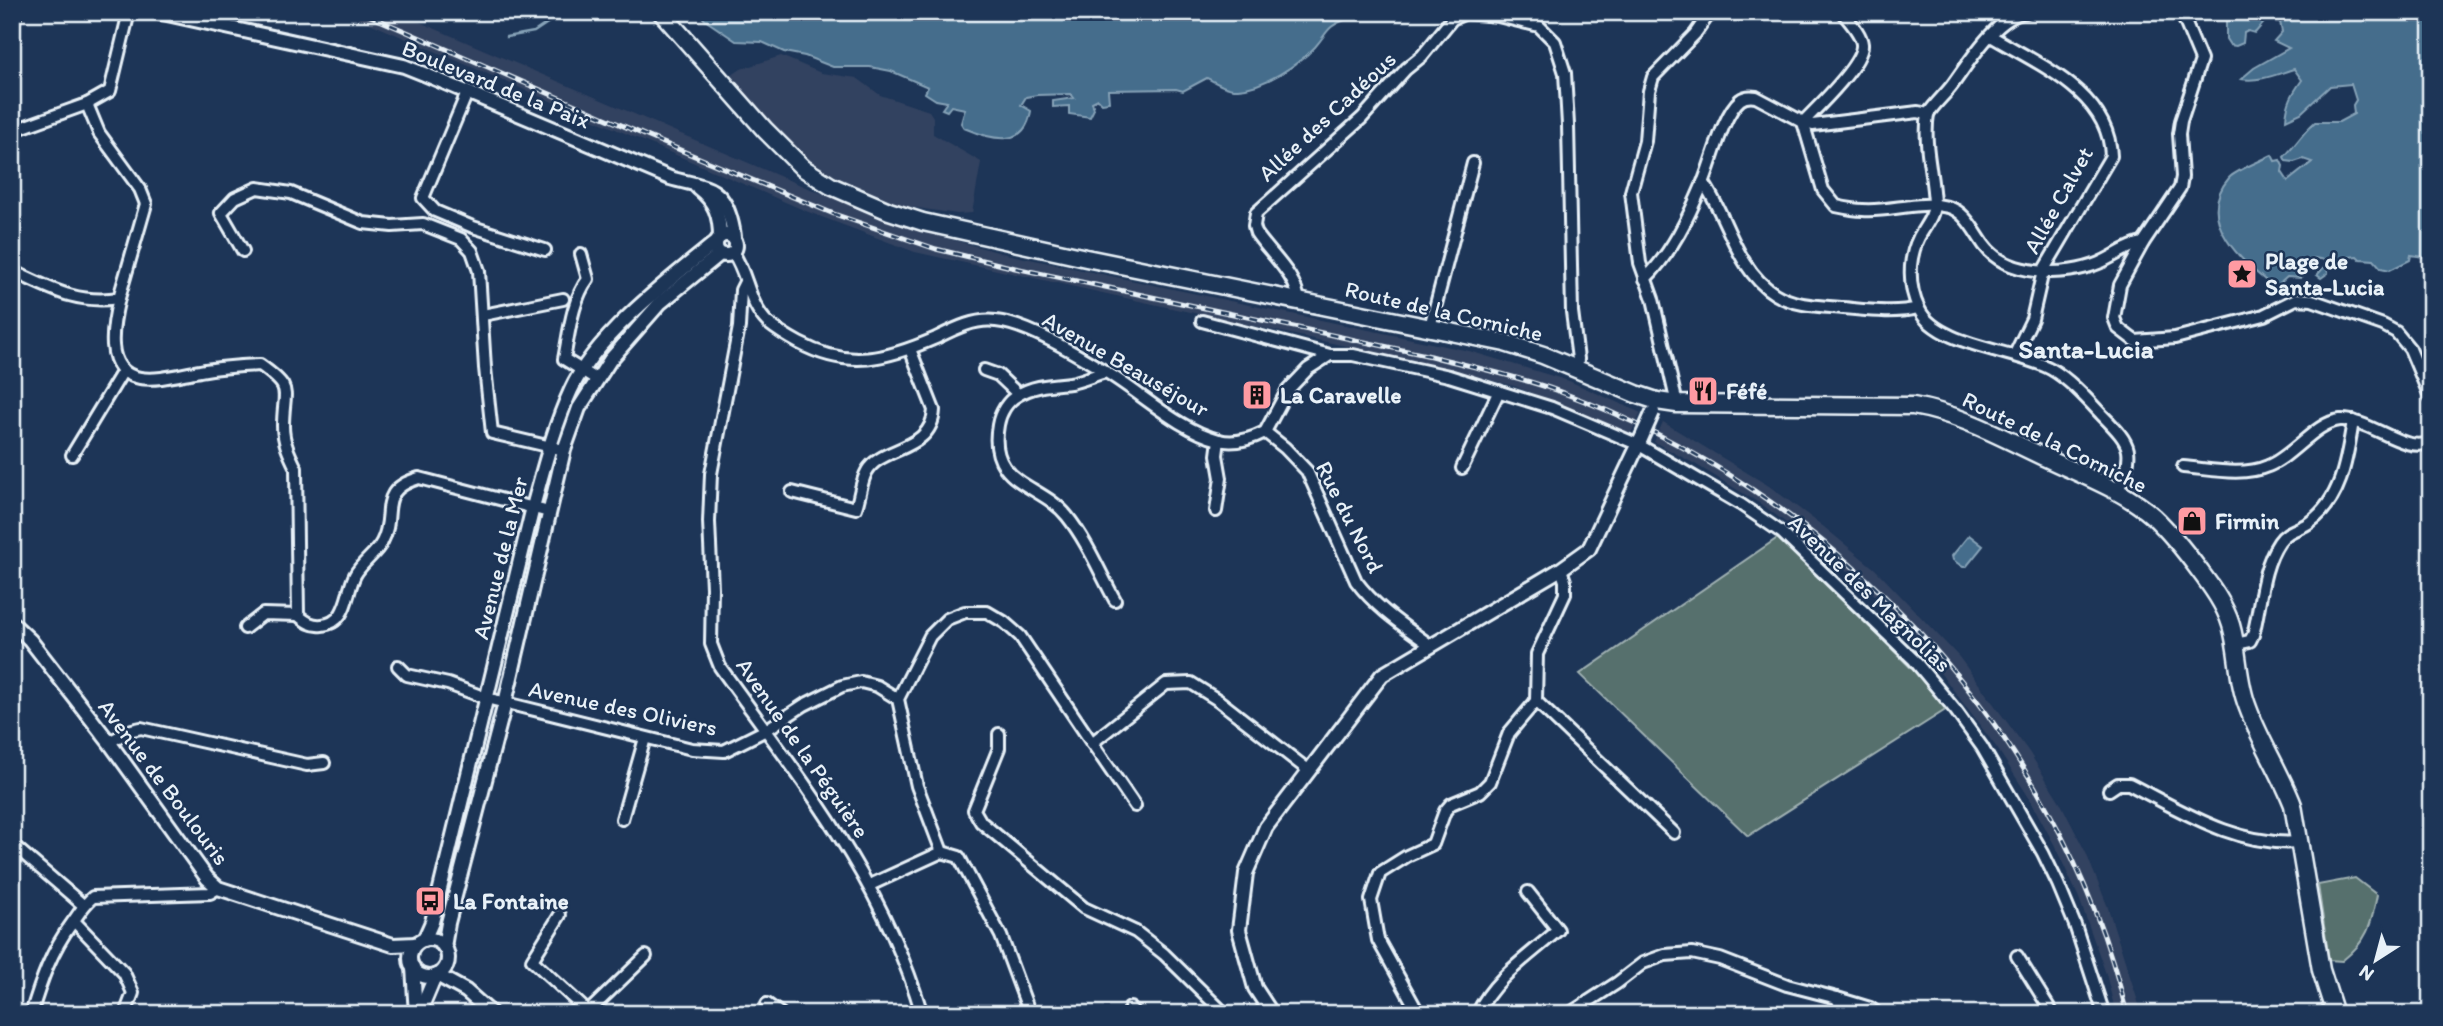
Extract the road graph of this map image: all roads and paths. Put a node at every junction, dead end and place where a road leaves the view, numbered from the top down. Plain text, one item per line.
1 (16, 12) edge
2 (129, 12) edge
3 (158, 12) edge
4 (661, 12) edge
5 (1716, 12) edge
6 (1842, 12) edge
7 (2026, 12) edge
8 (2181, 12) edge
9 (1498, 14) edge
10 (12, 27) edge
11 (1991, 36) junction
12 (467, 93) junction
13 (87, 104) junction
14 (1928, 114) junction
15 (1803, 122) junction
16 (12, 131) edge
17 (1473, 163) dead end
18 (1703, 182) junction
19 (692, 184) junction
20 (1934, 205) junction
21 (2143, 243) junction
22 (722, 246) junction
23 (545, 250) dead end
24 (243, 251) dead end
25 (581, 254) dead end
26 (2043, 271) junction
27 (20, 275) dead end
28 (1646, 279) junction
29 (746, 282) junction
30 (119, 298) junction
31 (562, 299) dead end
32 (1299, 302) junction
33 (1918, 308) junction
34 (761, 313) junction
35 (483, 315) junction
36 (1202, 321) dead end
37 (739, 327) junction
38 (1430, 327) junction
39 (910, 349) junction
40 (2015, 354) junction
41 (1330, 355) junction
42 (1577, 369) junction
43 (984, 370) dead end
44 (123, 371) junction
45 (582, 371) junction
46 (1106, 372) junction
47 (596, 379) junction
48 (1499, 391) junction
49 (1018, 394) junction
50 (2431, 399) edge
51 (1677, 404) junction
52 (1655, 407) junction
53 (2353, 421) junction
54 (1265, 432) junction
55 (1219, 440) junction
56 (1640, 442) junction
57 (2431, 442) edge
58 (550, 445) junction
59 (564, 450) junction
60 (72, 455) dead end
61 (2183, 467) dead end
62 (1462, 468) dead end
63 (792, 492) dead end
64 (2117, 493) junction
65 (533, 507) junction
66 (1216, 511) dead end
67 (549, 512) junction
68 (1561, 569) junction
69 (1115, 600) dead end
70 (299, 615) junction
71 (12, 623) edge
72 (245, 628) dead end
73 (1430, 645) junction
74 (2236, 645) junction
75 (398, 666) dead end
76 (486, 698) junction
77 (898, 699) junction
78 (1536, 701) junction
79 (505, 703) junction
80 (766, 730) junction
81 (999, 734) dead end
82 (645, 738) junction
83 (109, 742) junction
84 (1092, 743) junction
85 (324, 763) dead end
86 (1308, 770) junction
87 (2109, 790) dead end
88 (1135, 806) dead end
89 (622, 819) dead end
90 (1674, 833) dead end
91 (2299, 842) junction
92 (12, 844) edge
93 (942, 852) junction
94 (870, 885) junction
95 (218, 888) junction
96 (1528, 892) dead end
97 (83, 905) junction
98 (560, 915) dead end
99 (74, 921) junction
100 (420, 942) junction
101 (393, 945) junction
102 (444, 947) junction
103 (646, 956) dead end
104 (2017, 956) dead end
105 (412, 963) junction
106 (447, 963) junction
107 (436, 975) junction
108 (466, 990) junction
109 (1837, 998) junction
110 (767, 1004) dead end
111 (587, 1013) edge
112 (31, 1014) edge
113 (125, 1014) edge
114 (417, 1014) edge
115 (492, 1014) edge
116 (781, 1014) edge
117 (922, 1014) edge
118 (1030, 1014) edge
119 (1225, 1014) edge
120 (1272, 1014) edge
121 (1419, 1014) edge
122 (1477, 1014) edge
123 (1569, 1014) edge
124 (1844, 1014) edge
125 (1878, 1014) edge
126 (2053, 1014) edge
127 (2104, 1014) edge
128 (2335, 1014) edge

1 - 10 street
2 - 13 street
3 - 12 street, Boulevard de la Paix
4 - 32 main road, Route de la Corniche
5 - 28 street
6 - 15 street
7 - 11 street
8 - 21 street
9 - 32 street, Allée des Cadéous
9 - 42 street, Allée des Cadéous
11 - 14 street
11 - 26 street, Allée Calvet
12 - 19 street, Boulevard de la Paix
12 - 23 street
13 - 16 street
13 - 30 street
14 - 15 street
14 - 20 street
15 - 18 street
15 - 20 street
17 - 38 street
18 - 28 street
18 - 33 street
19 - 22 street, Boulevard de la Paix
19 - 22 street, Boulevard de la Paix
20 - 26 street
20 - 33 street
21 - 26 street
21 - 50 street
22 - 29 street
22 - 45 street, Avenue de la Mer
22 - 47 street, Avenue de la Mer
24 - 35 street
25 - 45 street
26 - 40 street, Allée Calvet
27 - 30 street
28 - 51 street
29 - 34 street, Avenue Beauséjour
29 - 37 street, Avenue de la Péguière
30 - 44 street
31 - 35 street
32 - 38 main road, Route de la Corniche
33 - 40 street
34 - 37 street
34 - 39 street, Avenue Beauséjour
35 - 58 street
36 - 41 street
37 - 80 street, Avenue de la Péguière
38 - 42 main road, Route de la Corniche
39 - 46 street, Avenue Beauséjour
39 - 63 street
40 - 64 street
41 - 48 street
41 - 54 street
42 - 52 main road, Route de la Corniche
43 - 49 street
44 - 60 street
44 - 70 street
45 - 47 street
45 - 58 street, Avenue de la Mer
46 - 49 street
46 - 55 street, Avenue Beauséjour
47 - 59 street, Avenue de la Mer
48 - 56 street
48 - 62 street
49 - 69 street
51 - 52 main road, Route de la Corniche
51 - 64 main road, Route de la Corniche
52 - 56 street, bridge
53 - 57 street
53 - 61 street
53 - 74 street
54 - 55 street, Avenue Beauséjour
54 - 73 street, Rue du Nord
55 - 66 street
56 - 68 street
56 - 127 street, Avenue des Magnolias
58 - 59 street
58 - 65 street, Avenue de la Mer
59 - 67 street, Avenue de la Mer
64 - 74 main road, Route de la Corniche
65 - 67 street
65 - 70 street
65 - 76 street, Avenue de la Mer
67 - 79 street, Avenue de la Mer
68 - 73 street
68 - 78 street
70 - 72 street
71 - 83 street, Avenue de Boulouris
73 - 86 street
74 - 91 main road, Route de la Corniche
75 - 76 street, Avenue des Oliviers
76 - 79 street, Avenue des Oliviers
76 - 100 street, Avenue de la Mer
77 - 80 street, Avenue des Oliviers
77 - 84 street
77 - 93 street
78 - 90 street
78 - 121 street
79 - 82 street, Avenue des Oliviers
79 - 102 street, Avenue de la Mer
80 - 82 street, Avenue des Oliviers
80 - 94 street, Avenue de la Péguière
81 - 119 street
82 - 89 street
83 - 85 street
83 - 95 street, Avenue de Boulouris
84 - 86 street
84 - 88 street
86 - 120 street
87 - 91 street
91 - 128 main road, Route de la Corniche
92 - 97 street
93 - 94 street
93 - 118 street
94 - 117 street, Avenue de la Péguière
95 - 97 street
95 - 101 street, Avenue de Boulouris
96 - 122 street
97 - 99 street
98 - 111 street
99 - 112 street
99 - 113 street
100 - 101 street, Avenue de Boulouris
100 - 102 street
100 - 105 street
101 - 105 street, Avenue de Boulouris
102 - 106 street
103 - 111 street
104 - 126 street
105 - 107 street
105 - 114 street
106 - 107 street
106 - 108 street
107 - 108 street
107 - 114 street
108 - 115 street
109 - 123 street
109 - 124 street
109 - 125 street
110 - 116 street

